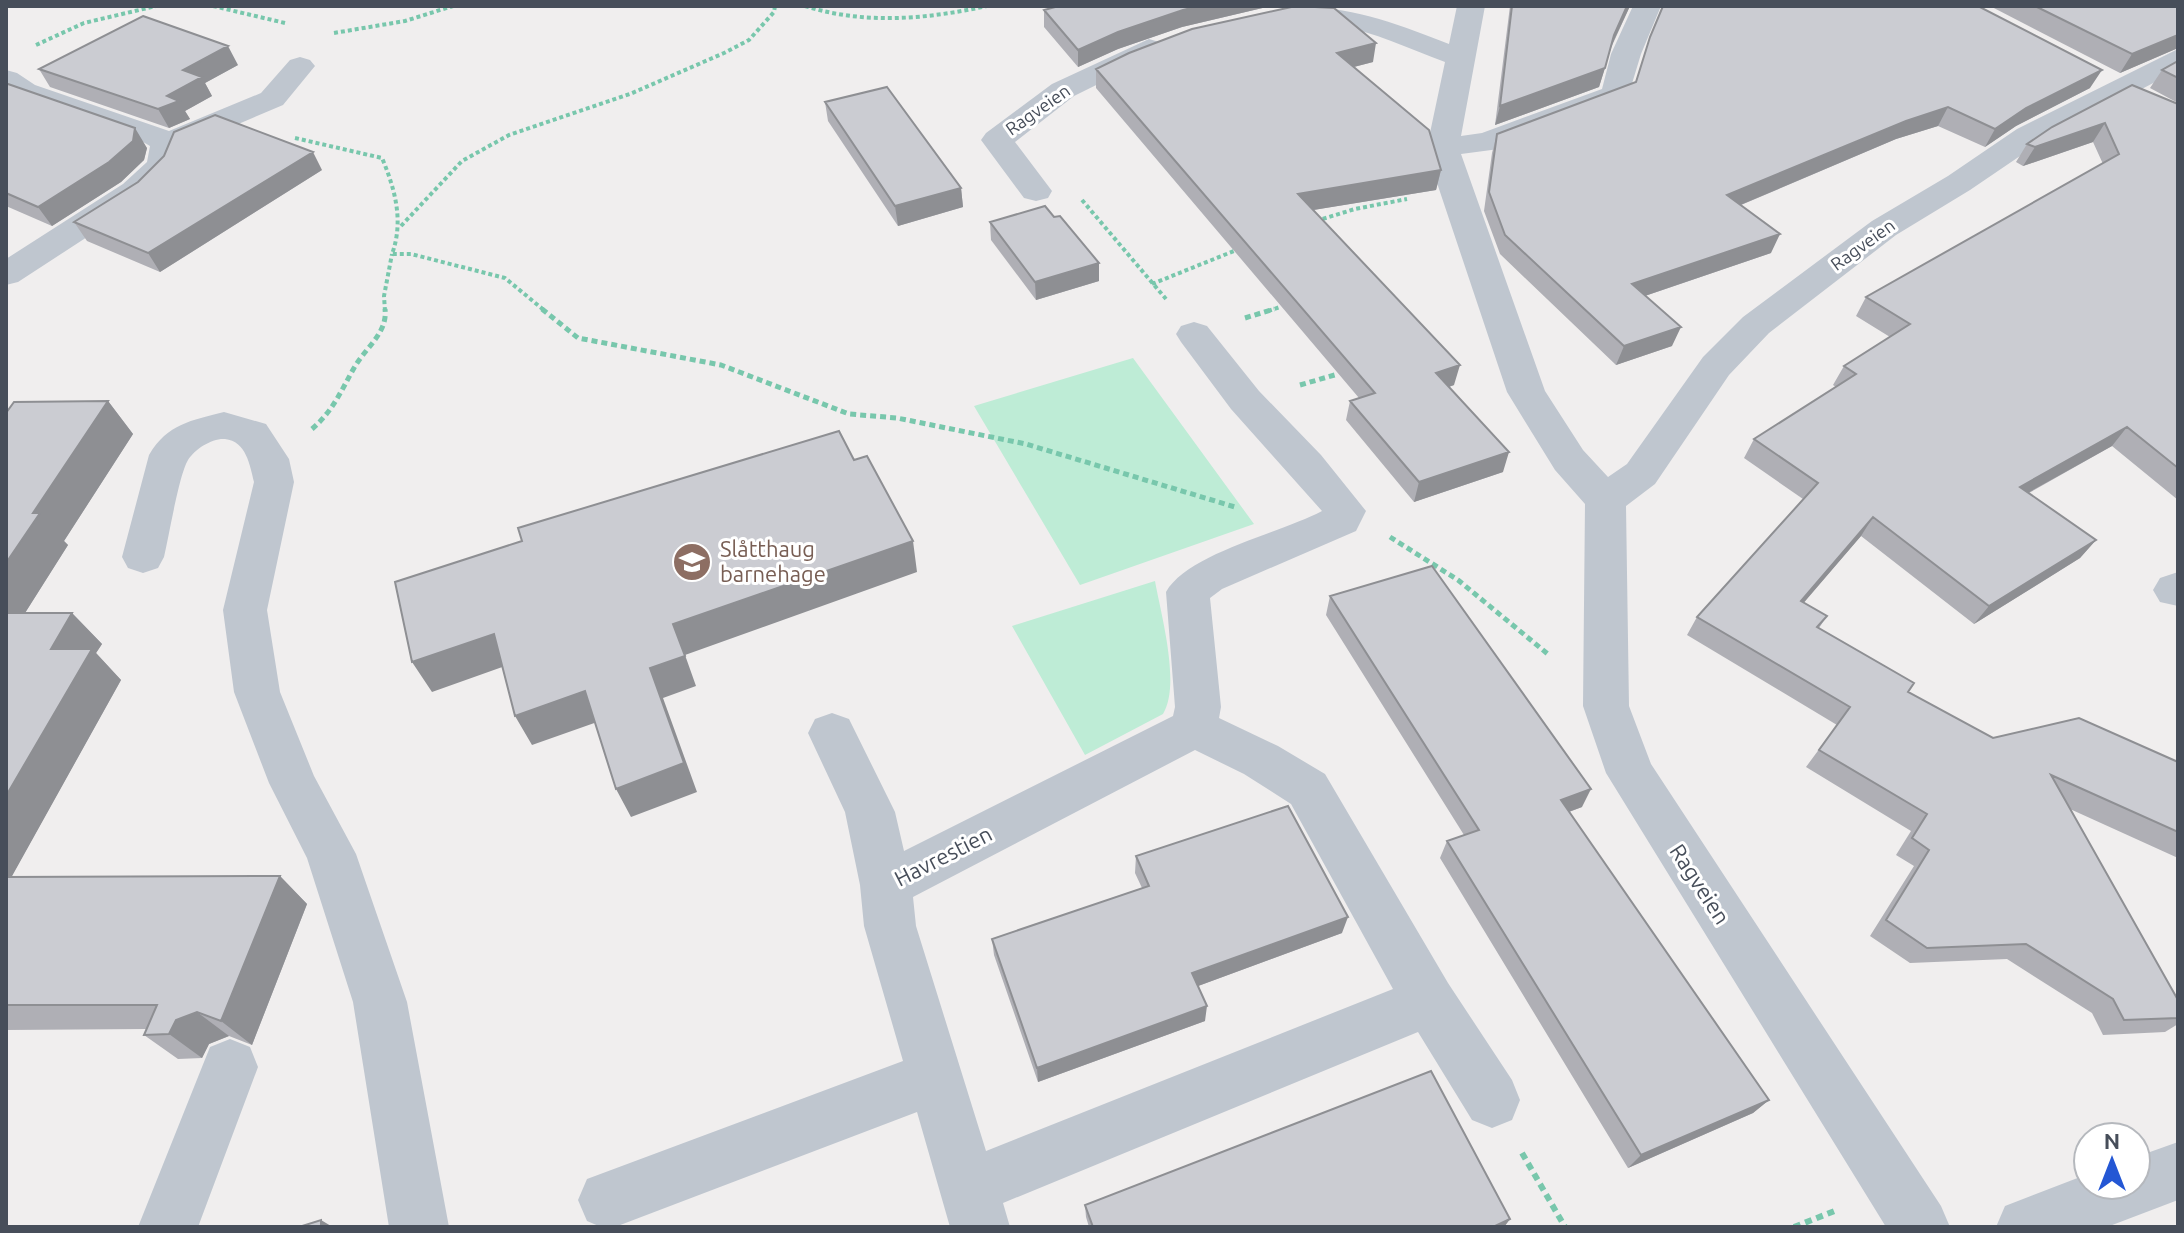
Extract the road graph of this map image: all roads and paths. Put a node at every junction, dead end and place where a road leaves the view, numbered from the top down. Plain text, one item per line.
1 (156, 6) edge
2 (213, 6) edge
3 (453, 6) edge
4 (775, 6) edge
5 (805, 6) edge
6 (987, 6) edge
7 (1471, 6) edge
8 (1647, 6) edge
9 (1257, 20) edge
10 (285, 23) dead end
11 (330, 33) dead end
12 (1178, 39) edge
13 (27, 49) dead end
14 (1460, 58) junction
15 (2178, 58) edge
16 (300, 66) dead end
17 (6, 79) edge
18 (2102, 81) junction
19 (2153, 106) edge
20 (226, 119) junction
21 (167, 143) junction
22 (1443, 147) junction
23 (1036, 191) joint
24 (1456, 194) junction
25 (1304, 224) edge
26 (400, 226) junction
27 (1242, 248) edge
28 (392, 254) junction
29 (6, 274) edge
30 (1152, 284) junction
31 (1194, 334) joint
32 (269, 459) junction
33 (1605, 500) junction
34 (1246, 507) dead end
35 (1345, 511) junction
36 (143, 557) dead end
37 (1606, 706) junction
38 (1194, 728) junction
39 (832, 733) dead end
40 (886, 885) junction
41 (1429, 1001) junction
42 (230, 1067) dead end
43 (936, 1077) junction
44 (1492, 1100) joint
45 (2178, 1171) edge
46 (608, 1200) dead end
47 (974, 1207) edge
48 (168, 1227) edge
49 (419, 1227) edge
50 (1565, 1227) edge
51 (1920, 1227) edge
52 (2026, 1227) edge

1 - 13 path
2 - 10 path
3 - 11 path
4 - 26 path
5 - 6 path
7 - 14 street
8 - 22 street
9 - 14 street
12 - 23 street, Ragveien
14 - 22 street
15 - 18 street, Ragveien
16 - 20 street
17 - 21 street
18 - 19 street
18 - 33 street, Ragveien
20 - 21 street
20 - 26 path
21 - 29 street
22 - 24 street
23 - 30 path
24 - 25 path
24 - 33 street
26 - 28 path
27 - 30 path
28 - 32 path
28 - 34 path
30 - 31 path
31 - 35 street
32 - 36 street
32 - 49 street
33 - 37 street, Ragveien
35 - 37 path
35 - 38 street
37 - 51 street, Ragveien
38 - 40 street, Havrestien
38 - 41 street
39 - 40 street
40 - 43 street, Havrestien
41 - 44 street
41 - 47 street, Havrestien
42 - 48 street
43 - 46 street
43 - 47 street, Havrestien
44 - 50 path
45 - 52 street

